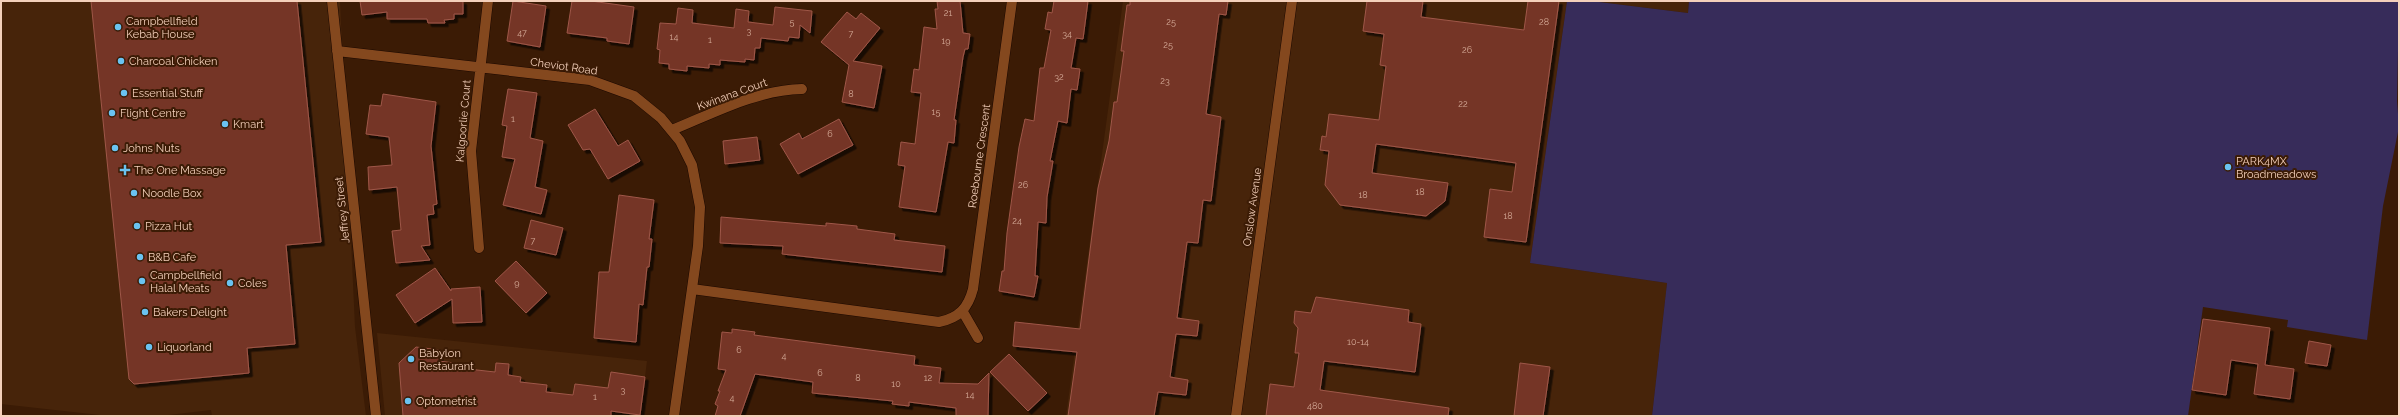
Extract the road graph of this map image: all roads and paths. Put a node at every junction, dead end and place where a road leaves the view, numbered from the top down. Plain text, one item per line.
1 (332, 1) edge
2 (488, 1) edge
3 (1012, 1) edge
4 (1292, 1) edge
5 (337, 51) junction
6 (480, 67) junction
7 (802, 89) dead end
8 (672, 130) junction
9 (479, 248) dead end
10 (692, 289) junction
11 (963, 312) junction
12 (978, 338) dead end
13 (376, 416) edge
14 (674, 416) edge
15 (1236, 416) edge

1 - 5 street, Jeffrey Street
2 - 6 street
3 - 11 street, Roebourne Crescent
4 - 15 street, Onslow Avenue
5 - 6 street, Cheviot Road
5 - 13 street, Jeffrey Street
6 - 8 street, Cheviot Road
6 - 9 street, Kalgoorlie Court
7 - 8 street, Kwinana Court
8 - 10 street, Cheviot Road
10 - 11 street
10 - 14 street, Cheviot Road
11 - 12 street

